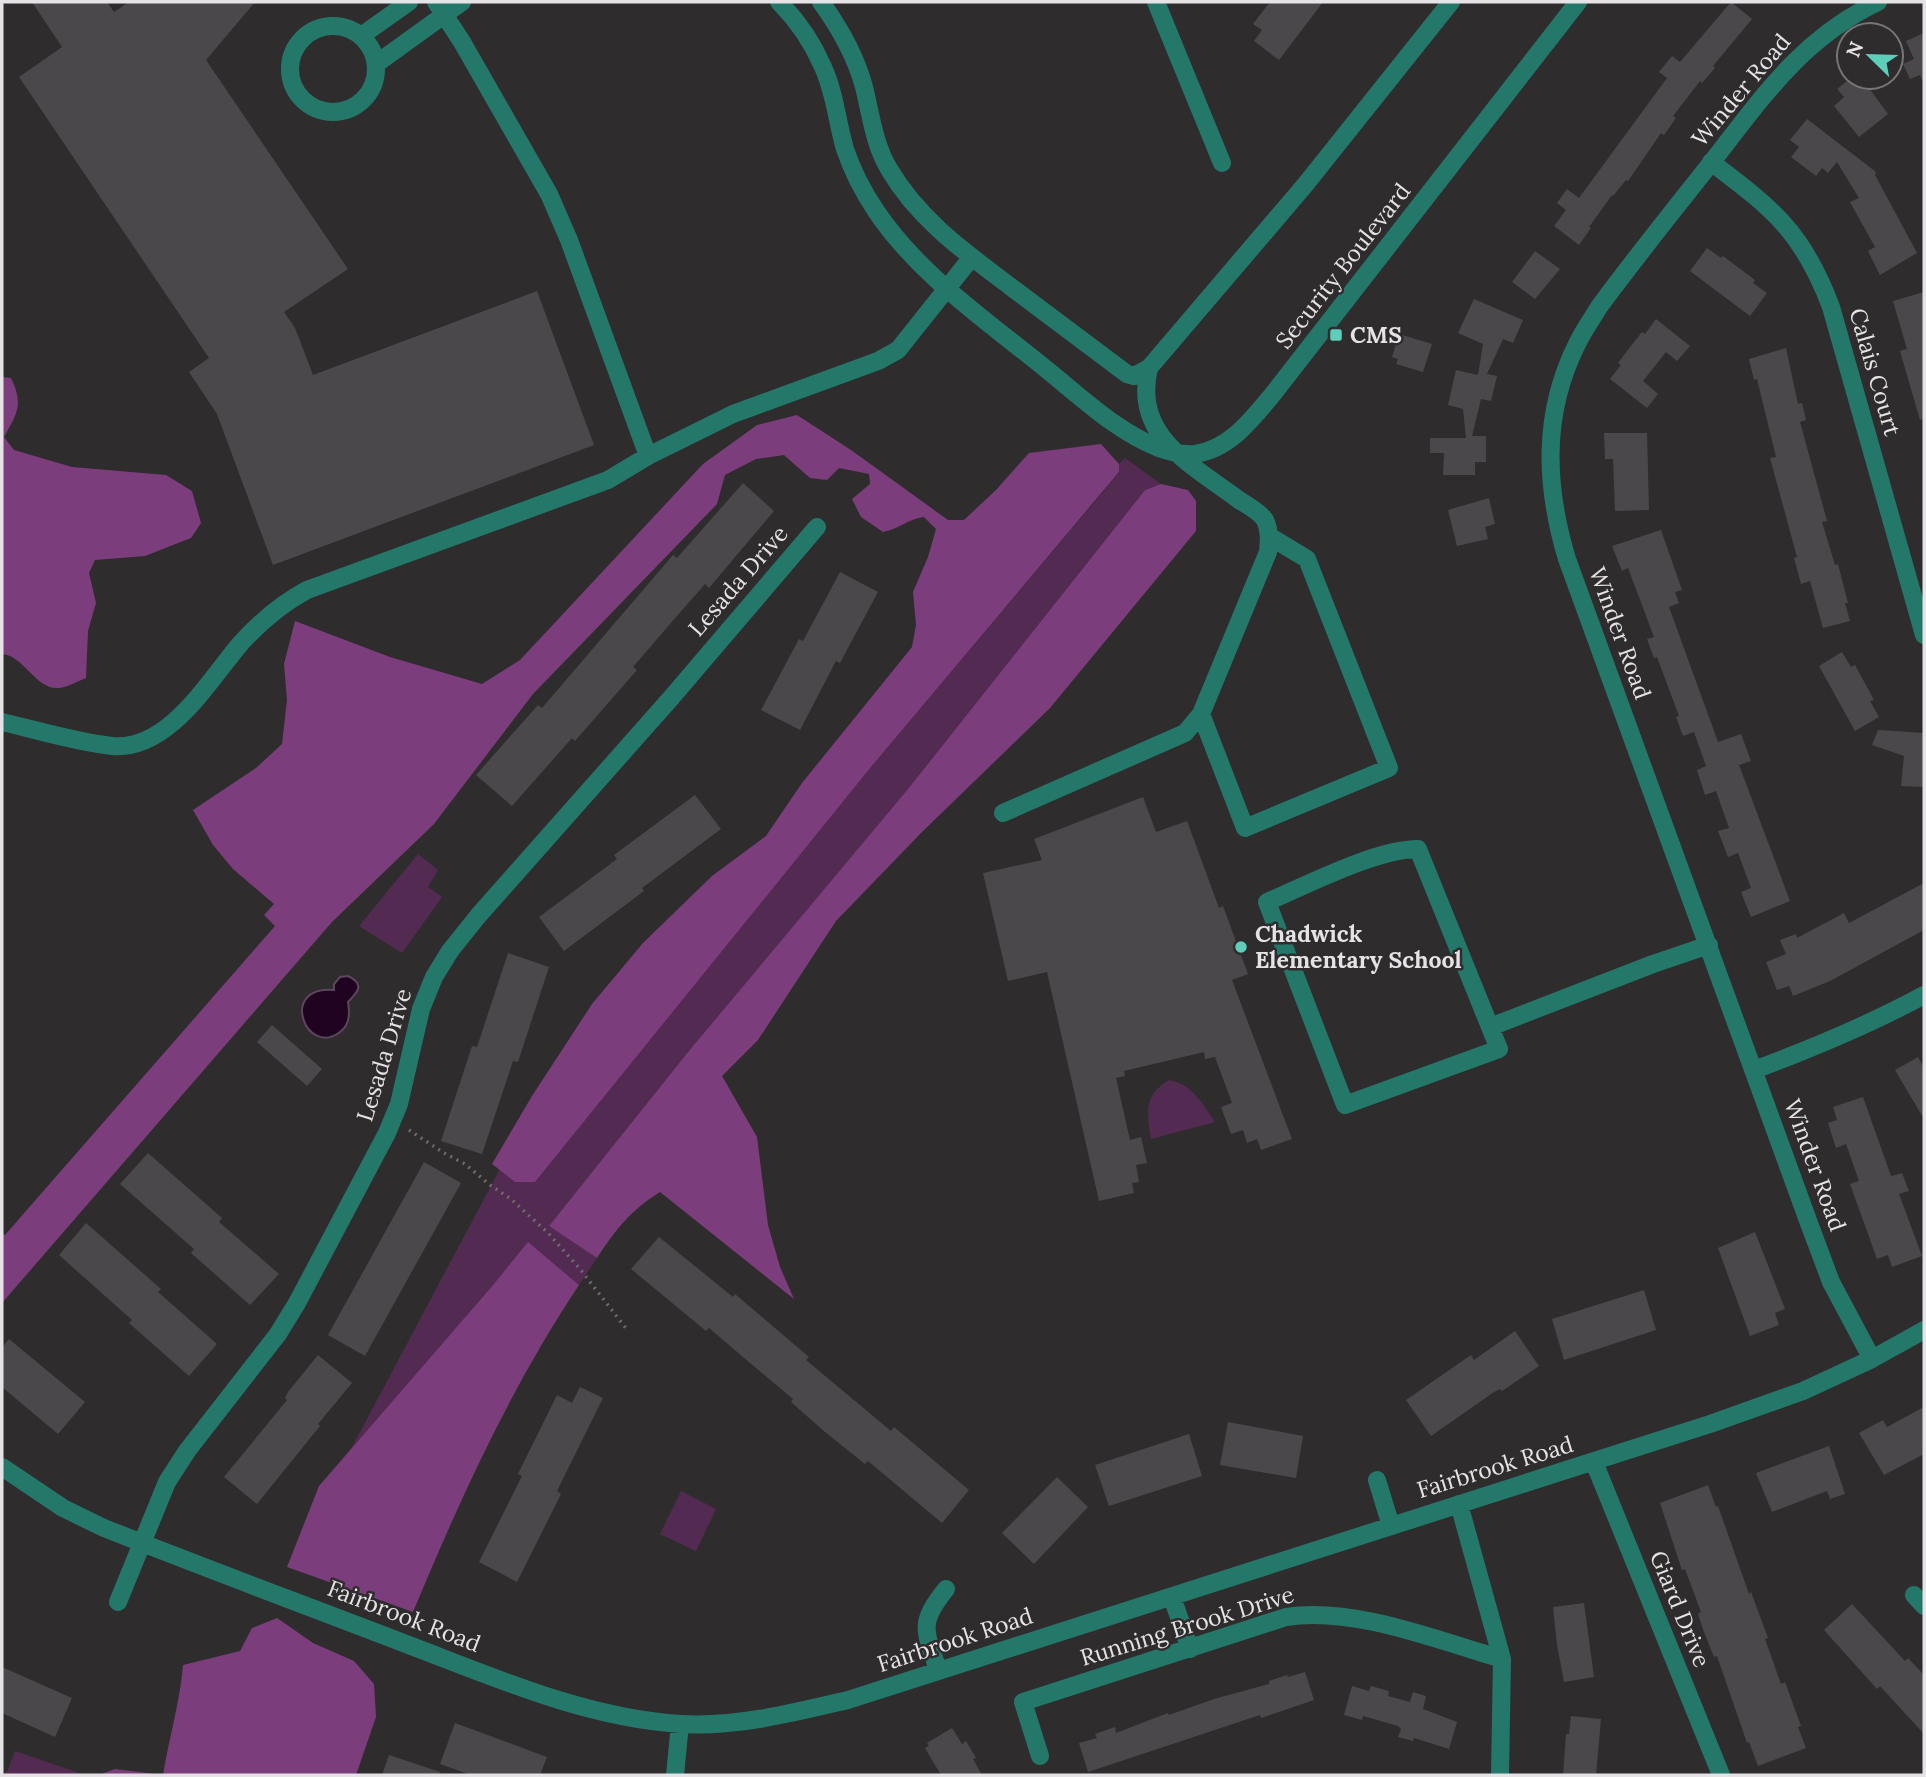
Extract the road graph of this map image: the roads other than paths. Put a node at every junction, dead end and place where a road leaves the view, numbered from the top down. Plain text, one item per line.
1 (409, 2) edge
2 (462, 2) edge
3 (779, 2) edge
4 (821, 2) edge
5 (1156, 2) edge
6 (1451, 2) edge
7 (1578, 2) edge
8 (1878, 2) edge
9 (440, 8) edge
10 (361, 36) junction
11 (376, 64) junction
12 (1712, 162) junction
13 (1222, 163) dead end
14 (972, 257) junction
15 (946, 288) junction
16 (1149, 368) junction
17 (1177, 453) junction
18 (648, 456) junction
19 (817, 527) dead end
20 (1269, 536) junction
21 (1924, 635) edge
22 (1201, 713) junction
23 (2, 722) edge
24 (1003, 813) dead end
25 (1709, 945) junction
26 (1924, 995) edge
27 (1490, 1027) junction
28 (1754, 1070) junction
29 (1924, 1330) edge
30 (1872, 1359) junction
31 (1594, 1462) junction
32 (2, 1467) edge
33 (1377, 1480) dead end
34 (1459, 1504) junction
35 (1391, 1526) junction
36 (141, 1543) junction
37 (946, 1589) dead end
38 (1172, 1597) junction
39 (118, 1602) dead end
40 (1189, 1649) junction
41 (1502, 1659) junction
42 (939, 1670) junction
43 (680, 1724) junction
44 (1040, 1756) dead end
45 (675, 1775) edge
46 (1500, 1775) edge
47 (1721, 1775) edge

1 - 10 street
2 - 9 street
3 - 15 street, Security Boulevard
4 - 14 street
5 - 13 street
6 - 16 street
7 - 17 street, Security Boulevard
8 - 12 street, Winder Road
9 - 11 street
9 - 18 street
10 - 11 street
10 - 11 street
12 - 21 street, Calais Court
12 - 25 street, Winder Road
14 - 15 street
14 - 16 street
15 - 17 street, Security Boulevard
15 - 18 street
16 - 17 street
17 - 20 street
18 - 23 street
19 - 36 street, Lesada Drive
20 - 22 street
20 - 22 street
22 - 24 street
25 - 27 street
25 - 28 street, Winder Road
26 - 28 street
27 - 27 street
28 - 30 street, Winder Road
29 - 30 street, Fairbrook Road
30 - 31 street, Fairbrook Road
31 - 34 street, Fairbrook Road
31 - 47 street, Giard Drive
32 - 36 street, Fairbrook Road
33 - 35 street
34 - 35 street, Fairbrook Road
34 - 41 street
35 - 38 street, Fairbrook Road
36 - 39 street, Lesada Drive
36 - 43 street, Fairbrook Road
37 - 42 street
38 - 40 street
38 - 42 street, Fairbrook Road
40 - 41 street, Running Brook Drive
40 - 44 street, Running Brook Drive
41 - 46 street
42 - 43 street, Fairbrook Road
43 - 45 street

